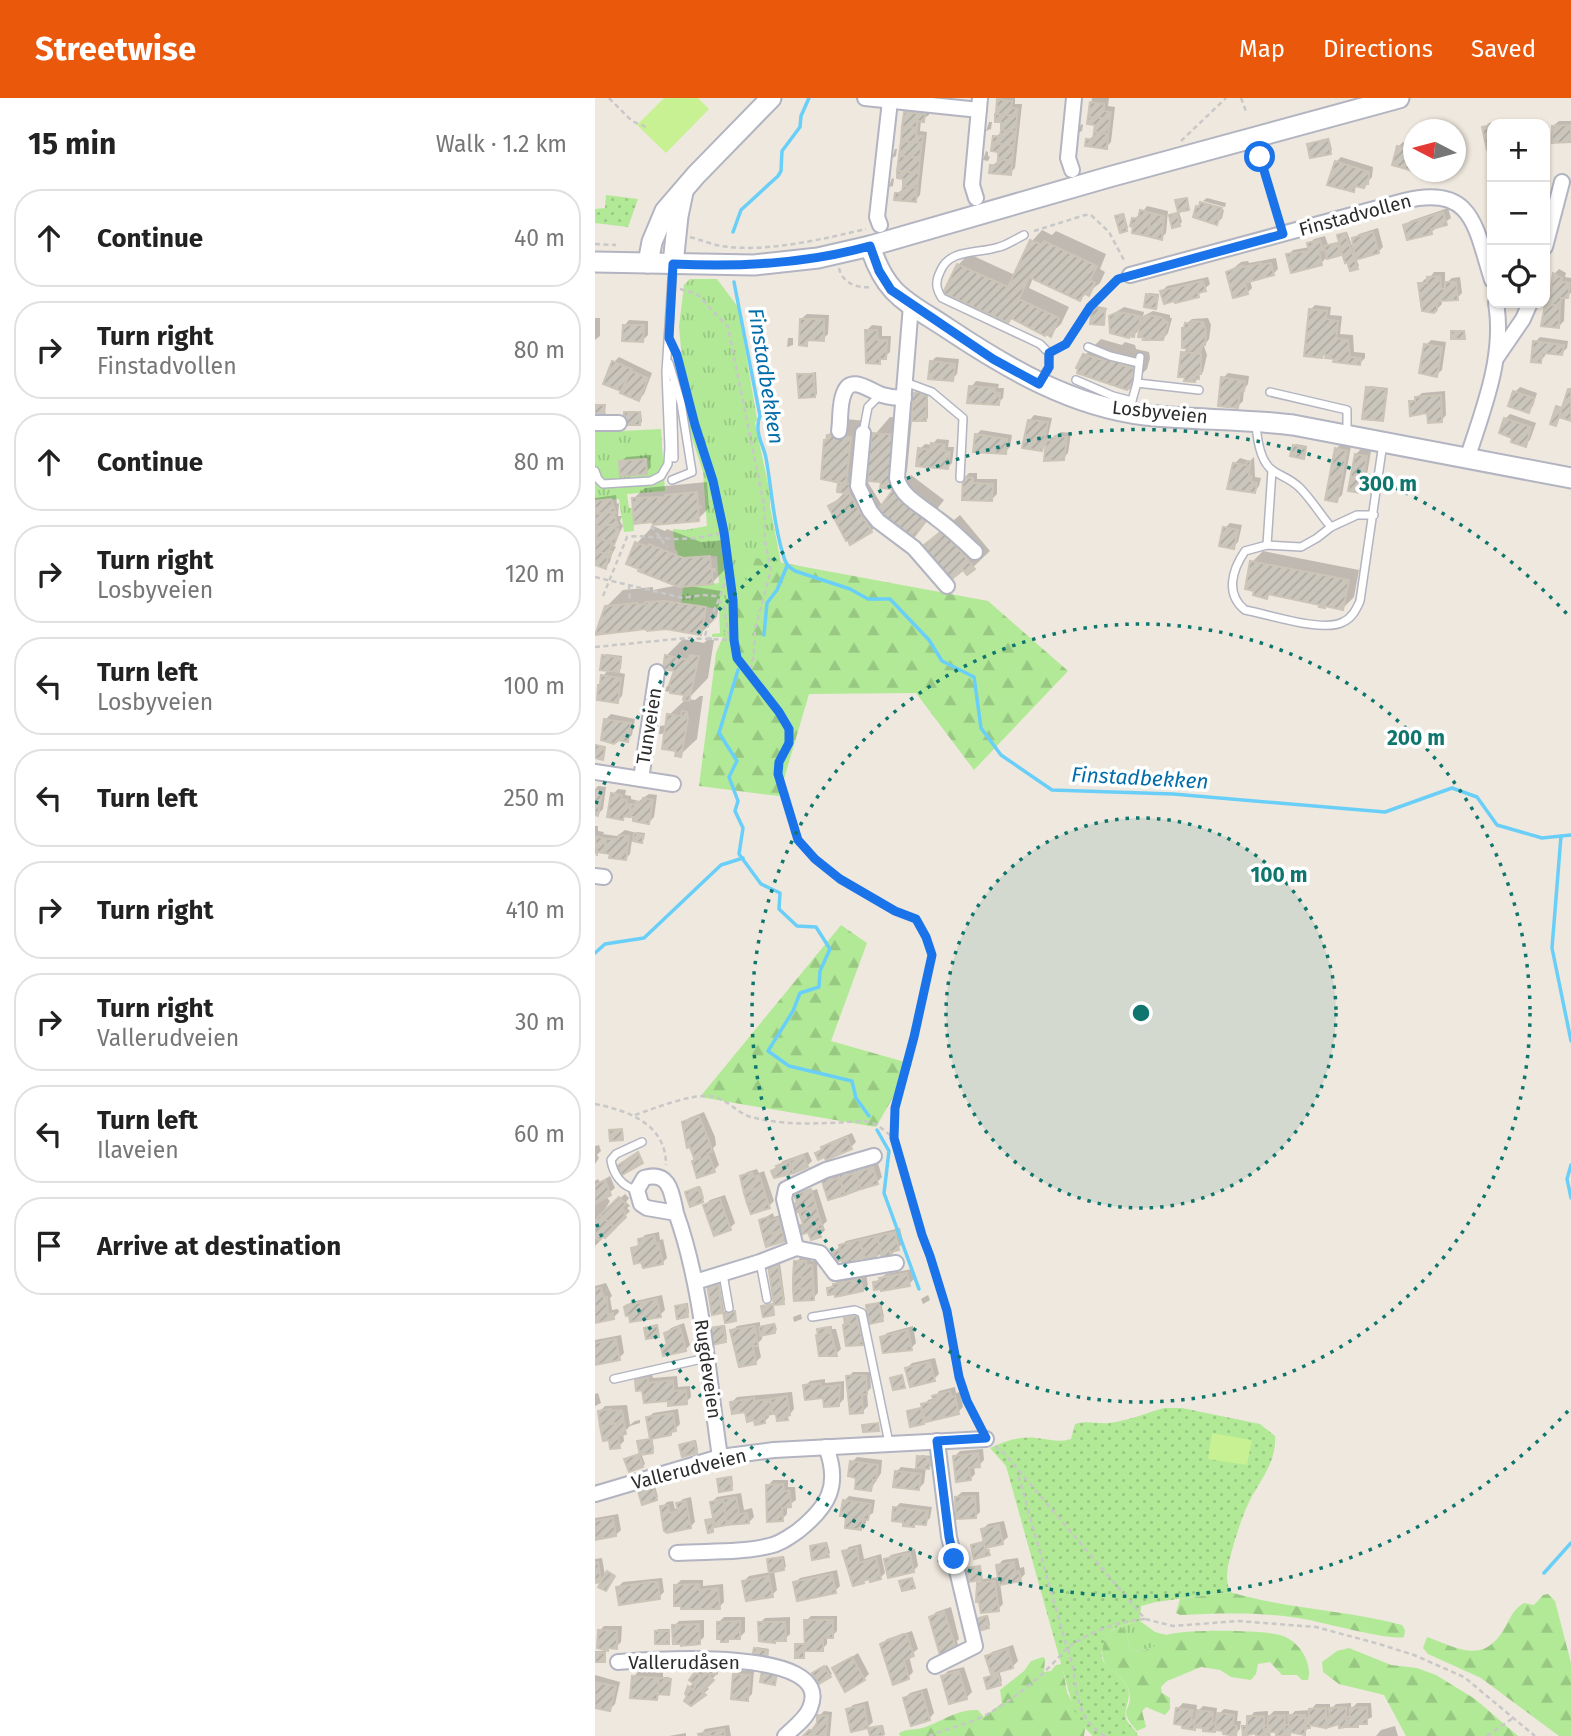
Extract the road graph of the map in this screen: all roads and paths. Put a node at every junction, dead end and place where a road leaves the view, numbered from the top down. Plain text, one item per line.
1 (610, 98) edge
2 (771, 98) edge
3 (865, 98) edge
4 (1074, 98) edge
5 (1226, 98) edge
6 (1241, 98) edge
7 (1399, 98) edge
8 (890, 101) junction
9 (980, 104) edge
10 (1247, 114) dead end
11 (646, 127) dead end
12 (1194, 137) dead end
13 (1260, 157) dead end
14 (1072, 170) dead end
15 (1562, 182) dead end
16 (684, 188) junction
17 (976, 198) dead end
18 (880, 225) joint
19 (1283, 234) junction
20 (1024, 235) joint
21 (686, 236) dead end
22 (1546, 245) edge
23 (870, 246) junction
24 (837, 261) dead end
25 (595, 262) edge
26 (647, 263) junction
27 (673, 264) junction
28 (1487, 265) edge
29 (1130, 275) junction
30 (884, 281) junction
31 (672, 288) junction
32 (911, 305) junction
33 (1497, 308) edge
34 (1527, 308) edge
35 (1088, 347) dead end
36 (1049, 353) junction
37 (667, 355) junction
38 (1496, 359) junction
39 (672, 373) junction
40 (1076, 380) dead end
41 (905, 382) junction
42 (1137, 383) junction
43 (1039, 384) junction
44 (1199, 390) dead end
45 (1270, 392) dead end
46 (880, 395) junction
47 (904, 398) junction
48 (1130, 406) junction
49 (1255, 420) junction
50 (595, 423) edge
51 (619, 423) dead end
52 (695, 425) dead end
53 (839, 431) dead end
54 (863, 433) joint
55 (1346, 436) junction
56 (1383, 443) junction
57 (674, 458) dead end
58 (1467, 459) junction
59 (1272, 470) junction
60 (595, 471) edge
61 (960, 478) dead end
62 (1571, 478) edge
63 (672, 480) dead end
64 (1374, 515) junction
65 (651, 526) dead end
66 (1331, 527) junction
67 (724, 532) junction
68 (659, 537) junction
69 (1267, 545) junction
70 (667, 547) dead end
71 (975, 552) dead end
72 (730, 573) junction
73 (595, 577) edge
74 (610, 582) junction
75 (629, 585) junction
76 (947, 586) dead end
77 (603, 596) dead end
78 (719, 599) junction
79 (630, 601) dead end
80 (714, 640) junction
81 (734, 640) junction
82 (595, 647) edge
83 (657, 672) dead end
84 (749, 673) junction
85 (595, 772) edge
86 (641, 779) junction
87 (673, 784) dead end
88 (635, 1115) dead end
89 (894, 1138) junction
90 (642, 1142) dead end
91 (874, 1156) dead end
92 (637, 1190) junction
93 (676, 1213) junction
94 (796, 1248) junction
95 (760, 1262) junction
96 (896, 1263) dead end
97 (723, 1273) junction
98 (695, 1282) junction
99 (767, 1299) dead end
100 (729, 1308) dead end
101 (812, 1318) dead end
102 (706, 1358) junction
103 (614, 1379) dead end
104 (986, 1438) junction
105 (937, 1441) junction
106 (890, 1444) junction
107 (827, 1447) junction
108 (720, 1457) junction
109 (1017, 1471) junction
110 (595, 1494) edge
111 (677, 1553) dead end
112 (1145, 1619) junction
113 (1067, 1648) junction
114 (618, 1662) dead end
115 (935, 1666) dead end
116 (1515, 1717) junction
117 (785, 1736) edge
118 (929, 1736) edge
119 (1105, 1736) edge
120 (1487, 1736) edge
121 (1535, 1736) edge

1 - 11 path
2 - 16 main road
3 - 8 street
4 - 14 street
5 - 12 path
6 - 10 path
7 - 23 main road
8 - 9 street
8 - 18 street
9 - 17 street
13 - 19 path
15 - 22 street
16 - 26 main road
16 - 27 main road
18 - 21 path
19 - 28 street, Finstadvollen
19 - 29 street, Finstadvollen
20 - 29 path
20 - 36 lane
23 - 27 main road
23 - 30 main road, Losbyveien
24 - 30 path
25 - 26 main road
26 - 27 main road
27 - 31 lane
29 - 36 path
30 - 32 main road, Losbyveien
31 - 37 lane
31 - 84 path
32 - 41 street
32 - 43 main road, Losbyveien
33 - 38 street
34 - 38 street
35 - 42 lane
36 - 43 lane
37 - 39 lane
37 - 60 lane
38 - 58 street
39 - 57 lane
39 - 63 lane
40 - 48 lane
41 - 47 street
41 - 61 lane
42 - 44 lane
42 - 48 lane
43 - 48 main road, Losbyveien
45 - 55 lane
46 - 47 street
46 - 53 street
46 - 54 lane
47 - 71 street
48 - 49 main road, Losbyveien
49 - 55 main road, Losbyveien
49 - 59 lane
50 - 51 street
52 - 67 path
54 - 76 street
55 - 56 main road, Losbyveien
56 - 58 main road, Losbyveien
56 - 64 lane
58 - 62 main road, Losbyveien
59 - 66 lane
59 - 69 lane
64 - 66 lane
64 - 69 lane
65 - 68 path
66 - 69 lane
67 - 68 path
67 - 72 path
68 - 70 path
68 - 74 path
72 - 78 path
72 - 81 path
73 - 74 path
74 - 75 path
74 - 77 path
75 - 78 path
75 - 79 path
78 - 80 path
78 - 81 path
80 - 81 path
80 - 82 path
81 - 84 path
83 - 86 street, Tunveien
84 - 89 path
85 - 86 street, Tunveien
86 - 87 street, Tunveien
88 - 89 path
89 - 104 path
90 - 92 lane
91 - 94 street
92 - 93 street
92 - 93 street, Rugdeveien
93 - 98 street, Rugdeveien
94 - 95 street
94 - 96 street
95 - 97 street
95 - 99 lane
97 - 98 street
97 - 100 lane
98 - 102 street, Rugdeveien
101 - 106 lane
102 - 103 lane
102 - 108 street, Rugdeveien
104 - 105 street, Vallerudveien
104 - 109 path
105 - 106 street, Vallerudveien
105 - 115 street
106 - 107 street, Vallerudveien
107 - 108 street, Vallerudveien
107 - 111 street
108 - 110 street, Vallerudveien
109 - 112 path
109 - 113 path
112 - 113 path
112 - 116 path
113 - 118 path
113 - 119 path
114 - 117 street, Vallerudåsen
116 - 120 path
116 - 121 path

